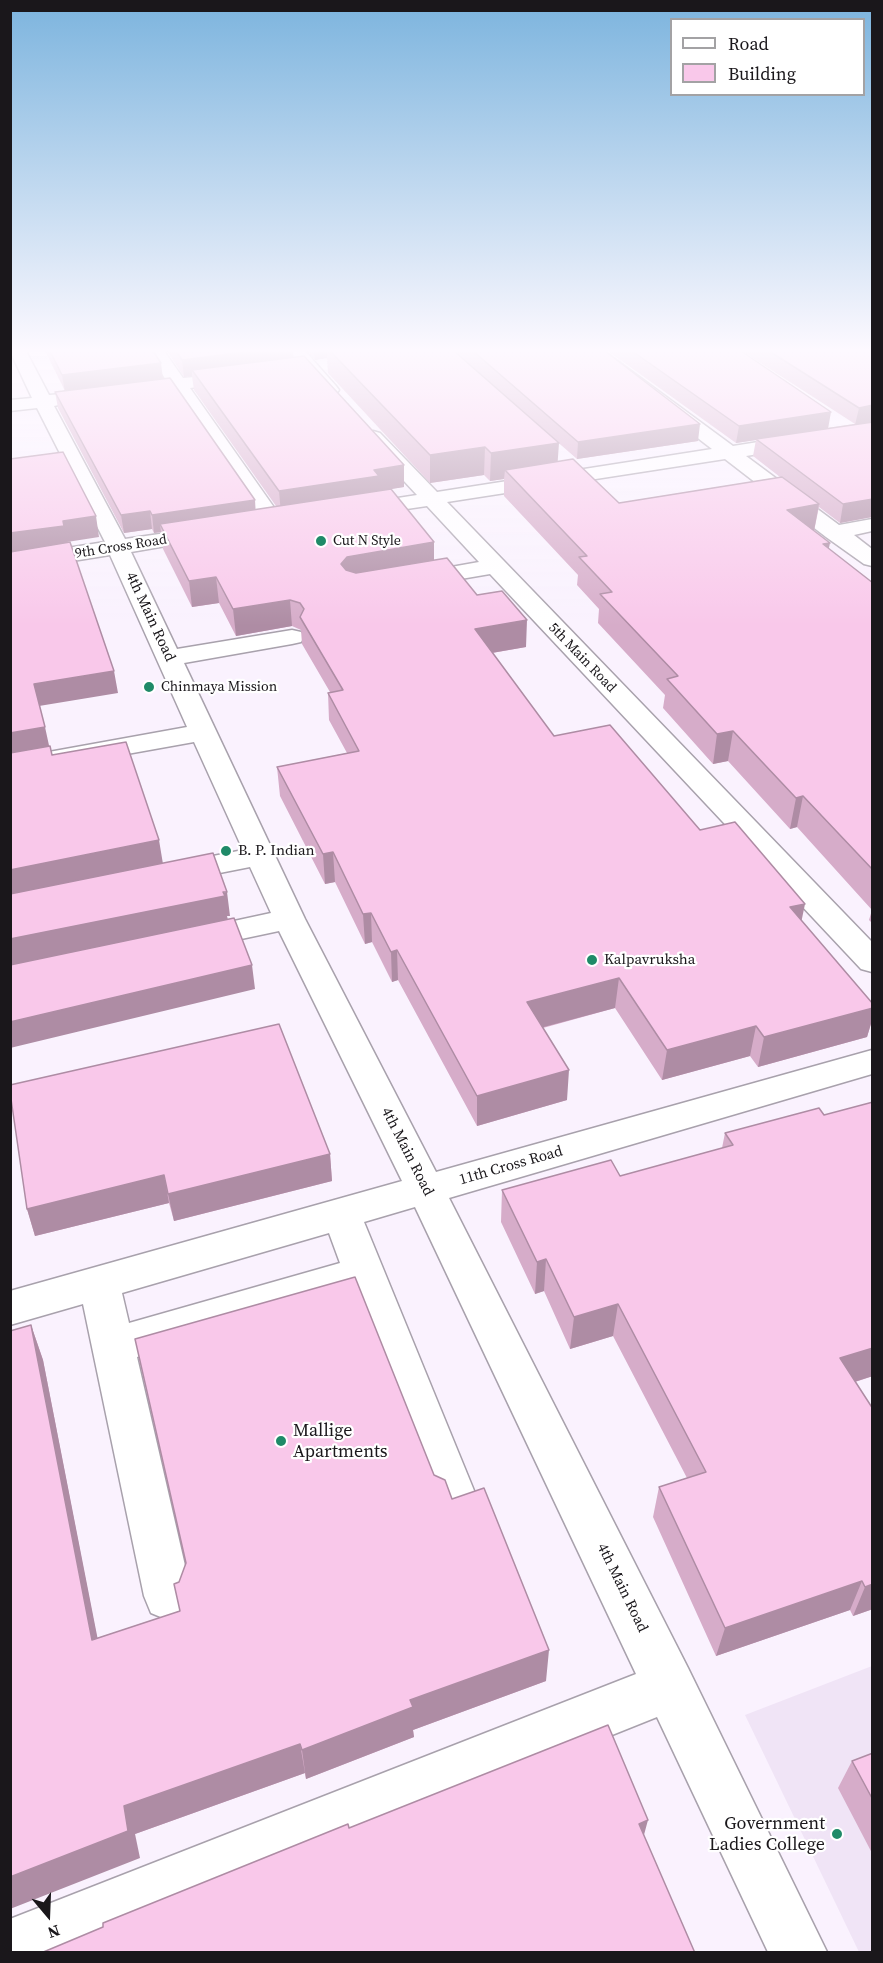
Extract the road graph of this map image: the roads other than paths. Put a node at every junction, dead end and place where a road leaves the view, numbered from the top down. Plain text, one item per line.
1 (63, 443) edge
2 (219, 443) edge
3 (378, 443) edge
4 (718, 443) edge
5 (790, 443) edge
6 (731, 452) junction
7 (563, 460) edge
8 (580, 475) junction
9 (430, 499) junction
10 (341, 513) edge
11 (297, 519) edge
12 (274, 523) junction
13 (873, 525) edge
14 (252, 526) edge
15 (230, 530) edge
16 (834, 532) junction
17 (118, 547) junction
18 (873, 559) edge
19 (10, 564) edge
20 (495, 566) junction
21 (390, 584) edge
22 (292, 637) dead end
23 (169, 658) junction
24 (203, 732) junction
25 (10, 767) edge
26 (260, 856) junction
27 (147, 879) edge
28 (289, 919) junction
29 (162, 946) edge
30 (873, 962) edge
31 (873, 1062) edge
32 (426, 1190) junction
33 (341, 1214) junction
34 (364, 1272) junction
35 (99, 1282) junction
36 (10, 1308) edge
37 (114, 1346) junction
38 (452, 1492) edge
39 (168, 1596) dead end
40 (670, 1686) junction
41 (10, 1948) edge
42 (798, 1953) edge

1 - 17 street, 4th Main Road
2 - 12 street
3 - 9 street, 5th Main Road
4 - 6 street
5 - 6 street
6 - 8 street
6 - 16 street
7 - 8 street
8 - 9 street
9 - 10 street
9 - 20 street, 5th Main Road
11 - 12 street
12 - 14 street
13 - 16 street
15 - 17 street, 9th Cross Road
16 - 18 street
17 - 19 street, 9th Cross Road
17 - 23 street, 4th Main Road
20 - 21 street
20 - 30 street, 5th Main Road
22 - 23 street
23 - 24 street, 4th Main Road
24 - 25 street
24 - 26 street, 4th Main Road
26 - 27 street
26 - 28 street, 4th Main Road
28 - 29 street
28 - 32 street, 4th Main Road
31 - 32 street, 11th Cross Road
32 - 33 street, 11th Cross Road
32 - 40 street, 4th Main Road
33 - 34 street
33 - 35 street, 11th Cross Road
34 - 37 street
34 - 38 street
35 - 36 street, 11th Cross Road
35 - 37 street
37 - 39 street
40 - 41 street
40 - 42 street, 4th Main Road

